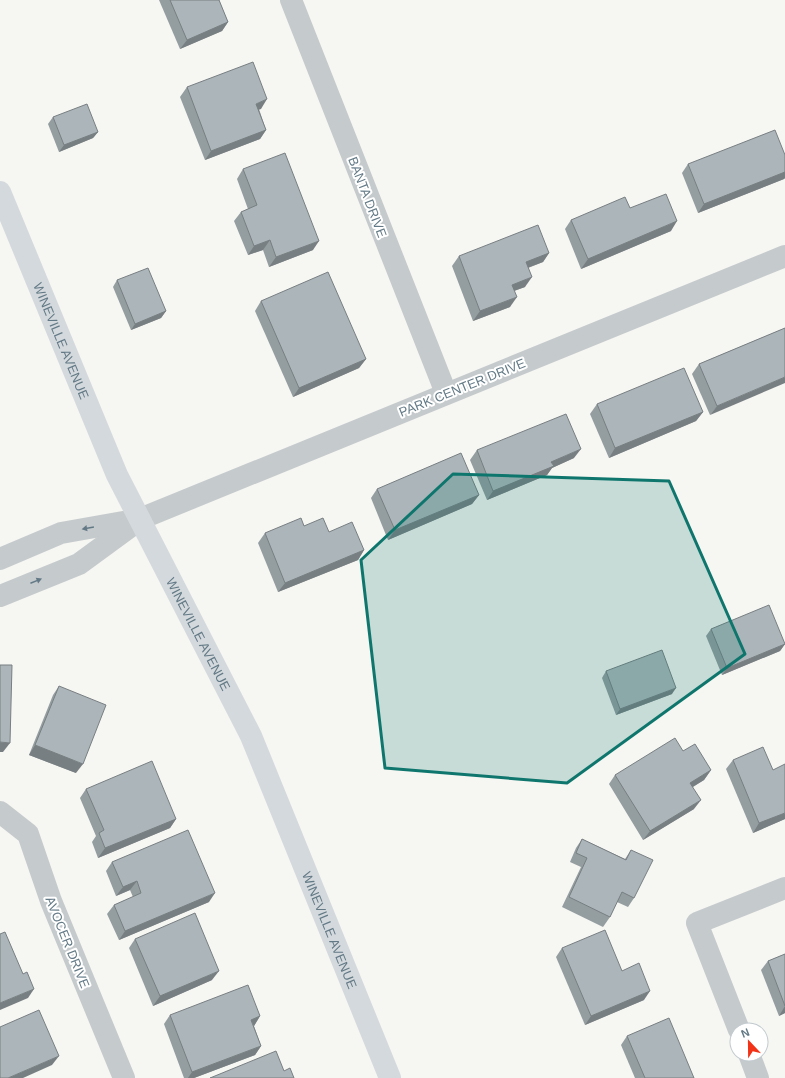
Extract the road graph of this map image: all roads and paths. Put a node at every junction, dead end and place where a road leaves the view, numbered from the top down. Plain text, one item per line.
1 (291, 0) edge
2 (0, 192) edge
3 (785, 256) edge
4 (446, 393) junction
5 (140, 519) junction
6 (0, 558) edge
7 (0, 596) edge
8 (2, 813) edge
9 (785, 888) edge
10 (736, 1022) edge
11 (752, 1062) edge
12 (124, 1078) edge
13 (390, 1078) edge
14 (758, 1078) edge

1 - 4 street, BANTA DRIVE
2 - 5 main road, WINEVILLE AVENUE
3 - 4 street, PARK CENTER DRIVE
4 - 5 street, PARK CENTER DRIVE
5 -> 6 street, PARK CENTER DRIVE
7 -> 5 street, PARK CENTER DRIVE
5 - 13 main road, WINEVILLE AVENUE
8 - 12 street, AVOCER DRIVE
9 - 10 street
11 - 14 street

